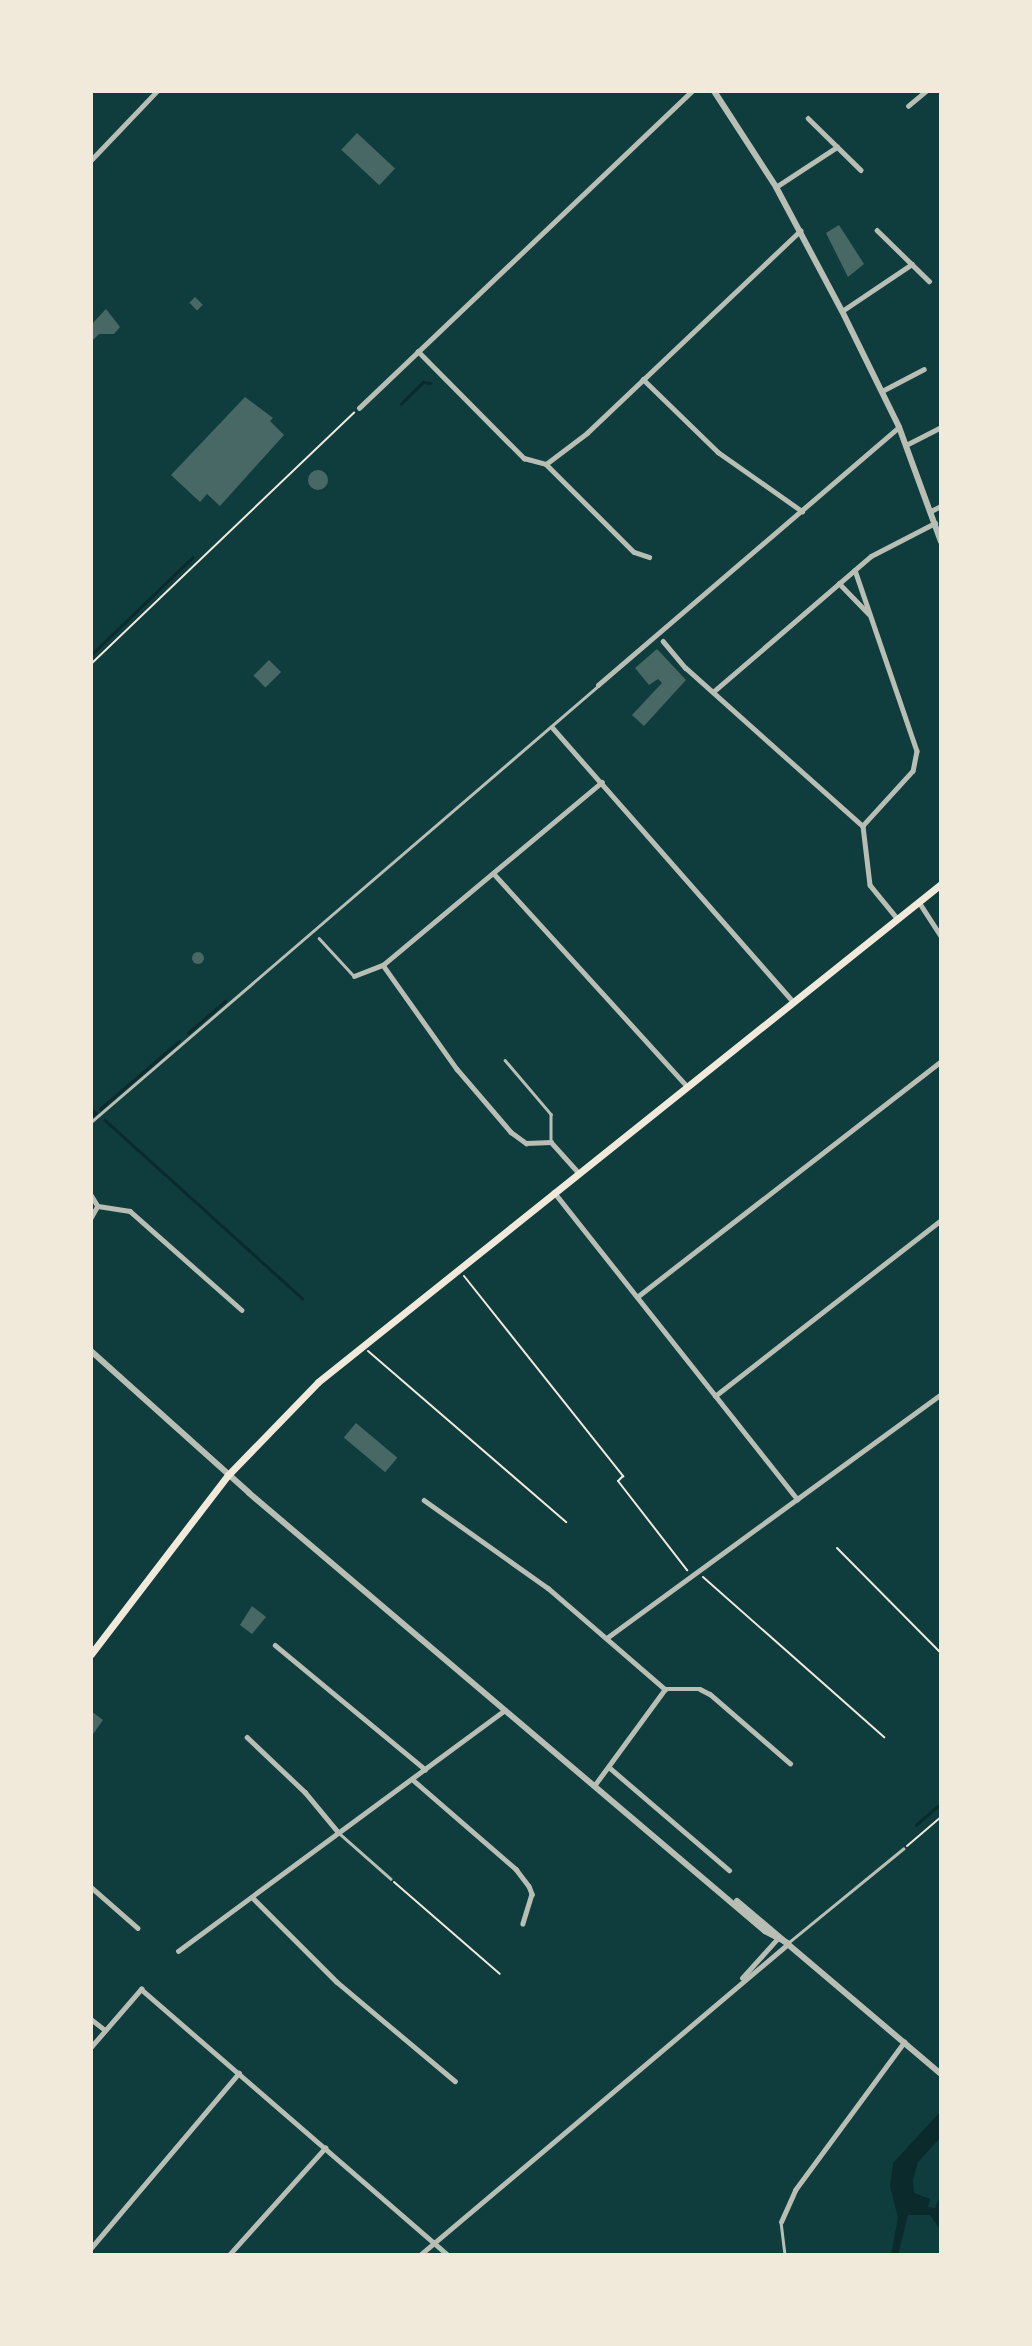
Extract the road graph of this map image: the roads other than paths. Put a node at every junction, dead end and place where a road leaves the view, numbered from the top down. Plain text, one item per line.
1 (157, 91) edge
2 (692, 91) edge
3 (714, 91) edge
4 (926, 91) edge
5 (908, 106) dead end
6 (808, 118) dead end
7 (837, 147) junction
8 (91, 160) edge
9 (861, 170) dead end
10 (776, 187) junction
11 (877, 230) dead end
12 (801, 231) junction
13 (912, 264) junction
14 (929, 281) dead end
15 (842, 311) junction
16 (418, 351) junction
17 (924, 369) dead end
18 (643, 379) junction
19 (882, 391) junction
20 (359, 408) road end
21 (898, 427) junction
22 (941, 427) edge
23 (906, 445) junction
24 (546, 464) junction
25 (941, 506) edge
26 (802, 511) junction
27 (931, 511) junction
28 (935, 523) junction
29 (941, 542) edge
30 (649, 557) dead end
31 (855, 570) junction
32 (839, 583) junction
33 (872, 618) junction
34 (663, 641) dead end
35 (598, 685) joint
36 (713, 692) junction
37 (552, 727) junction
38 (602, 782) junction
39 (863, 826) junction
40 (495, 875) junction
41 (941, 884) edge
42 (919, 902) junction
43 (897, 918) junction
44 (941, 936) edge
45 (319, 938) dead end
46 (383, 965) junction
47 (354, 976) joint
48 (793, 1001) junction
49 (505, 1060) dead end
50 (941, 1061) edge
51 (687, 1086) junction
52 (91, 1122) edge
53 (551, 1142) junction
54 (578, 1172) junction
55 (553, 1191) junction
56 (91, 1195) edge
57 (98, 1206) junction
58 (91, 1218) edge
59 (941, 1220) edge
60 (637, 1297) junction
61 (242, 1310) dead end
62 (91, 1351) edge
63 (941, 1394) edge
64 (715, 1396) junction
65 (228, 1475) junction
66 (797, 1499) junction
67 (424, 1500) dead end
68 (608, 1637) junction
69 (275, 1645) dead end
70 (91, 1654) edge
71 (665, 1689) junction
72 (505, 1710) junction
73 (247, 1737) dead end
74 (790, 1763) dead end
75 (610, 1768) junction
76 (425, 1769) junction
77 (412, 1779) junction
78 (594, 1786) junction
79 (339, 1833) junction
80 (904, 1849) road end
81 (729, 1870) dead end
82 (391, 1880) road end
83 (91, 1887) edge
84 (252, 1897) junction
85 (523, 1924) dead end
86 (138, 1928) dead end
87 (778, 1938) junction
88 (788, 1943) junction
89 (178, 1951) dead end
90 (737, 1984) junction
91 (91, 2019) edge
92 (104, 2029) junction
93 (904, 2042) junction
94 (91, 2048) edge
95 (239, 2073) junction
96 (941, 2074) edge
97 (455, 2081) dead end
98 (325, 2148) junction
99 (781, 2222) joint
100 (433, 2242) junction
101 (91, 2248) edge
102 (229, 2255) edge
103 (420, 2255) edge
104 (448, 2255) edge
105 (785, 2255) edge

1 - 8 street
2 - 16 street
3 - 10 street
4 - 5 street
6 - 7 street
7 - 9 street
7 - 10 street
10 - 12 street
11 - 13 street
12 - 15 street
12 - 18 street
13 - 14 street
13 - 15 street
15 - 19 street
16 - 20 street
16 - 24 street
17 - 19 street
18 - 24 street
18 - 26 street
19 - 21 street
21 - 23 street
21 - 26 street
22 - 23 street
23 - 27 street
24 - 30 street
25 - 27 street
26 - 35 street
27 - 28 street
28 - 29 street
28 - 31 street
31 - 32 street
31 - 33 street
32 - 33 street
32 - 36 street
33 - 39 street
34 - 36 street
35 - 37 lane
36 - 39 street
37 - 38 street
37 - 52 lane
38 - 40 street
38 - 48 street
39 - 43 street
40 - 46 street
40 - 51 street
41 - 42 main road
42 - 43 main road
42 - 44 street
43 - 48 main road
45 - 47 lane
46 - 47 street
46 - 53 street
48 - 51 main road
49 - 53 lane
50 - 60 street
51 - 54 main road
53 - 54 street
54 - 55 main road
55 - 60 street
55 - 65 main road
56 - 57 street
57 - 58 street
57 - 61 street
59 - 64 street
60 - 64 street
62 - 65 street
63 - 66 street
64 - 66 street
65 - 70 main road
65 - 72 street
66 - 68 street
67 - 68 street
68 - 71 street
69 - 76 street
71 - 74 street
71 - 75 street
72 - 76 street
72 - 78 street
73 - 79 street
75 - 78 street
75 - 81 street
76 - 77 street
77 - 79 street
77 - 85 street
78 - 87 street
79 - 82 lane
79 - 84 street
80 - 88 lane
83 - 86 street
84 - 89 street
84 - 97 street
87 - 88 street
87 - 90 street
88 - 90 street
88 - 93 street
90 - 100 street
91 - 92 street
92 - 94 street
92 - 95 street
93 - 96 street
93 - 99 street
95 - 98 street
95 - 101 street
98 - 100 street
98 - 102 street
99 - 105 lane
100 - 103 street
100 - 104 street

